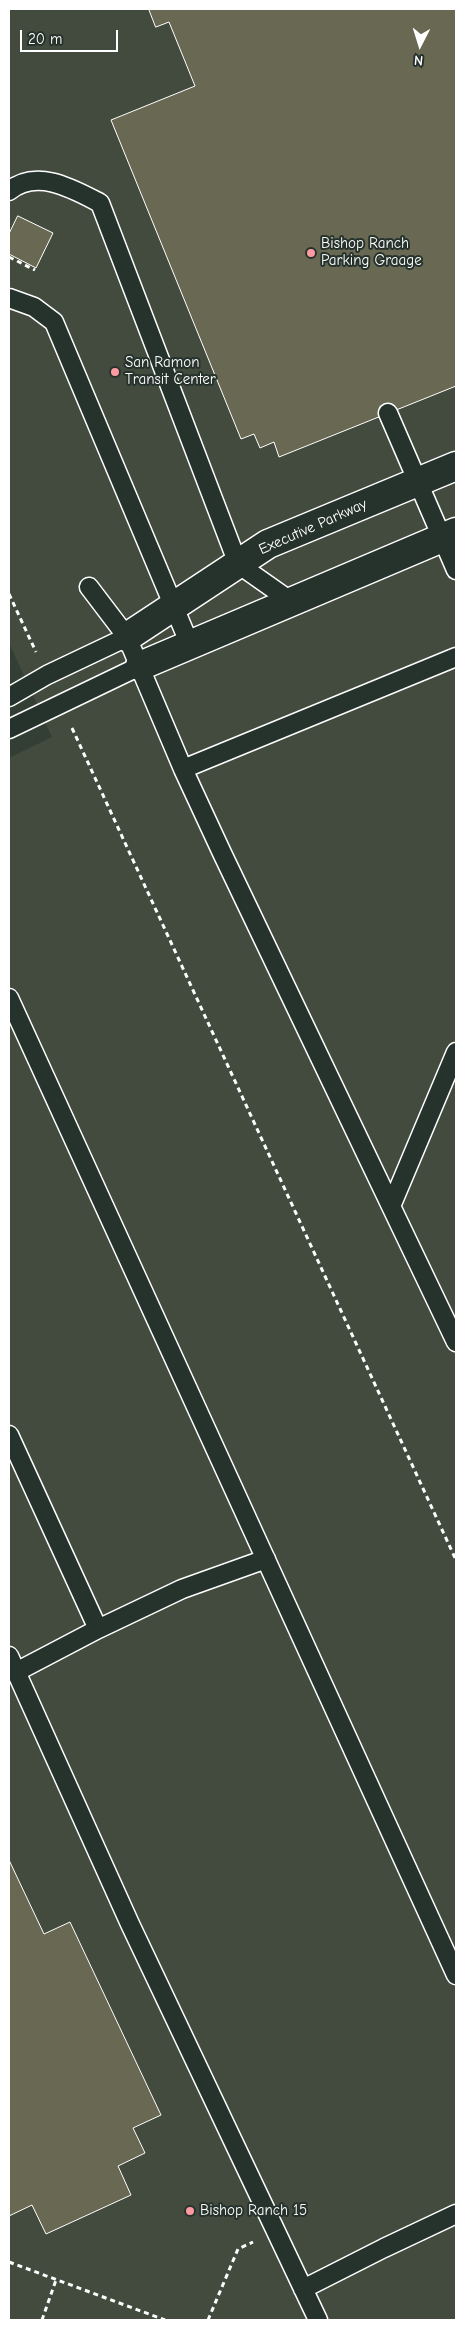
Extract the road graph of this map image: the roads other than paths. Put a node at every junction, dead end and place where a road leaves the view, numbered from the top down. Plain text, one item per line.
1 (9, 191) edge
2 (9, 298) edge
3 (388, 413) dead end
4 (456, 466) edge
5 (417, 482) junction
6 (449, 535) edge
7 (238, 564) junction
8 (456, 570) edge
9 (89, 587) dead end
10 (292, 602) junction
11 (173, 606) junction
12 (127, 637) junction
13 (190, 645) junction
14 (456, 657) edge
15 (140, 666) junction
16 (9, 697) edge
17 (9, 729) edge
18 (183, 769) junction
19 (9, 998) edge
20 (456, 1052) edge
21 (392, 1204) junction
22 (456, 1342) edge
23 (9, 1435) edge
24 (266, 1559) junction
25 (98, 1629) junction
26 (12, 1664) edge
27 (456, 1975) edge
28 (456, 2214) edge
29 (304, 2289) junction
30 (318, 2320) edge

1 - 7 lane
2 - 11 lane
3 - 5 lane
4 - 5 street, Executive Parkway
5 - 6 lane
5 - 7 street, Executive Parkway
6 - 8 lane
6 - 10 street
7 - 10 lane
7 - 11 street, Executive Parkway
9 - 12 lane
10 - 13 street
11 - 12 street, Executive Parkway
11 - 13 lane
12 - 15 lane
12 - 16 lane
13 - 15 street
14 - 18 lane
15 - 17 lane
15 - 18 lane
18 - 21 lane
19 - 24 lane
20 - 21 lane
21 - 22 lane
23 - 25 lane
24 - 25 lane
24 - 27 lane
25 - 26 lane
26 - 29 lane
28 - 29 lane
29 - 30 lane

